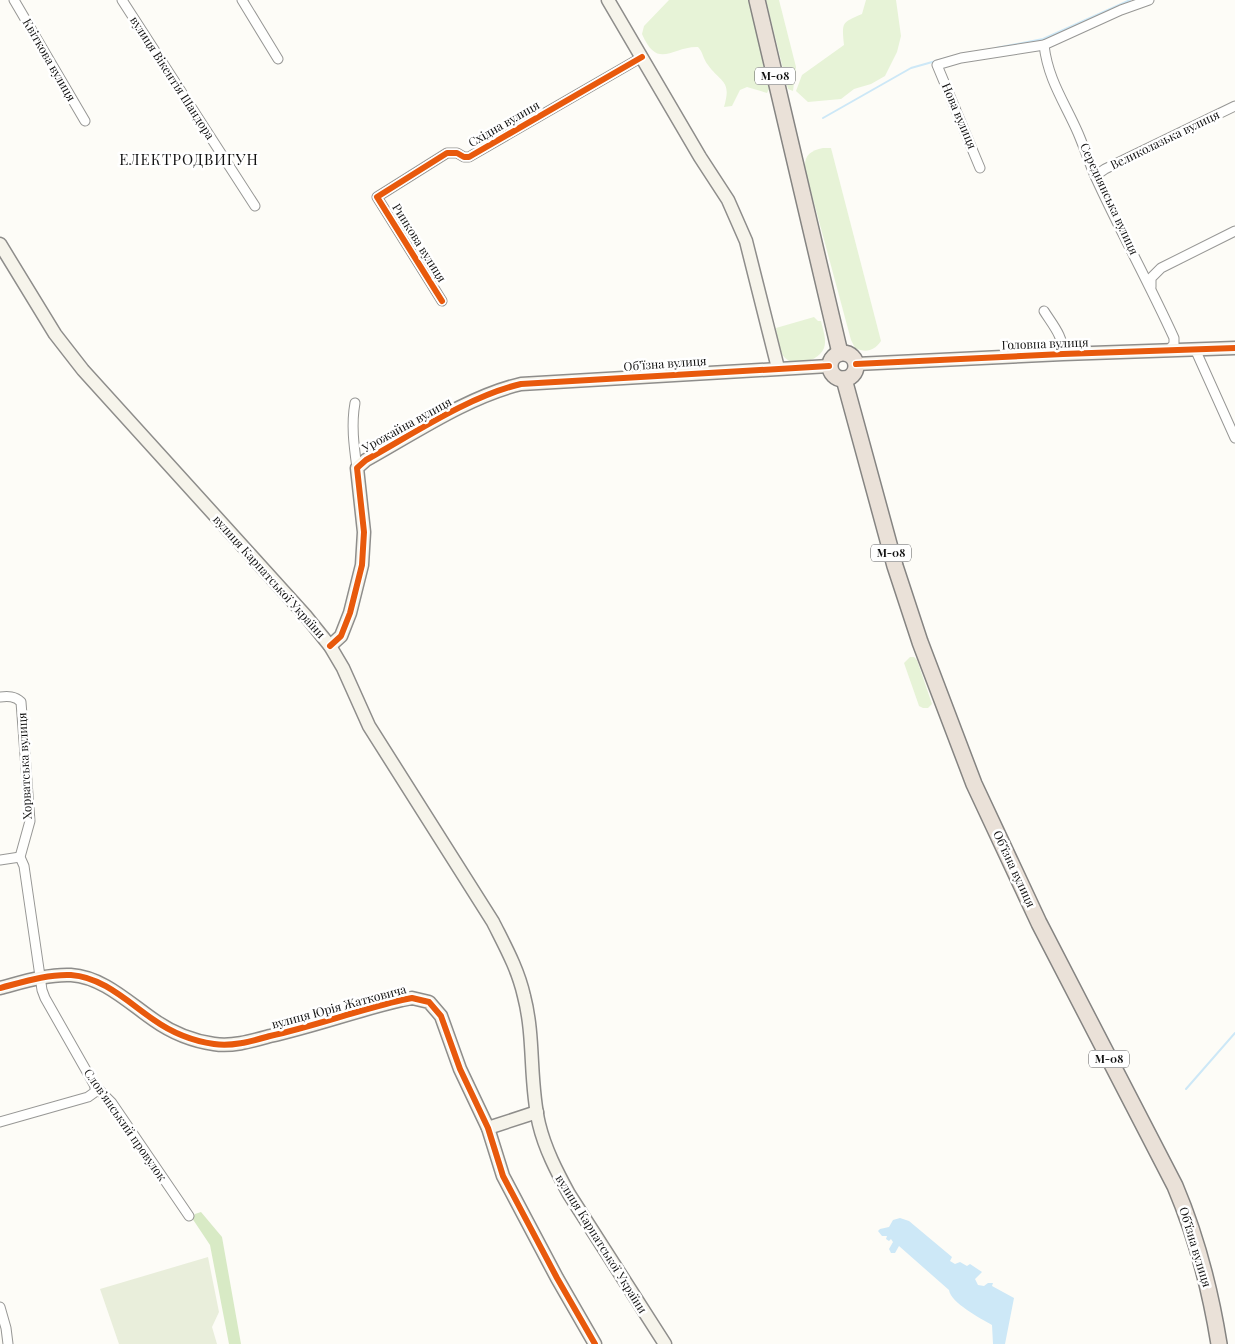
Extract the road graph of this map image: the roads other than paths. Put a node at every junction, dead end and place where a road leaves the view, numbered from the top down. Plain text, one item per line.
1 (14, 0) edge
2 (122, 0) edge
3 (242, 0) edge
4 (608, 0) edge
5 (757, 0) edge
6 (1146, 1) edge
7 (1044, 45) junction
8 (642, 57) junction
9 (278, 59) dead end
10 (1235, 106) edge
11 (85, 121) dead end
12 (980, 168) dead end
13 (1096, 176) junction
14 (377, 197) joint
15 (255, 206) dead end
16 (1235, 231) edge
17 (0, 244) edge
18 (1151, 287) junction
19 (442, 301) dead end
20 (1044, 311) dead end
21 (1235, 348) edge
22 (1195, 349) junction
23 (1169, 350) junction
24 (840, 353) junction
25 (1062, 354) junction
26 (856, 364) junction
27 (829, 366) junction
28 (778, 368) junction
29 (844, 379) junction
30 (502, 388) joint
31 (355, 403) dead end
32 (1235, 438) edge
33 (357, 468) junction
34 (327, 642) junction
35 (0, 697) edge
36 (20, 857) junction
37 (0, 860) edge
38 (40, 978) junction
39 (0, 988) edge
40 (96, 1086) junction
41 (537, 1112) junction
42 (0, 1122) edge
43 (488, 1128) junction
44 (188, 1216) dead end
45 (0, 1307) edge
46 (8, 1344) edge
47 (595, 1344) edge
48 (665, 1344) edge
49 (1219, 1344) edge

1 - 11 street, Квіткова вулиця
2 - 15 street, вулиця Вікентія Шандора
3 - 9 street
4 - 8 street
5 - 24 highway, М-08
6 - 7 street
7 - 12 street, Нова вулиця
7 - 13 street, Середнянська вулиця
8 - 14 street, Східна вулиця
8 - 28 street
10 - 13 street, Великолазька вулиця
13 - 18 street, Середнянська вулиця
14 - 19 street, Ринкова вулиця
16 - 18 street
17 - 34 street, вулиця Карпатської України
18 - 23 street, Середнянська вулиця
20 - 25 street
21 - 22 street, Головна вулиця
22 - 23 street, Головна вулиця
22 - 32 street
23 - 25 street, Головна вулиця
24 - 26 highway
24 - 27 highway
25 - 26 street, Головна вулиця
26 - 29 highway
27 - 28 street, Обʼїзна вулиця
27 - 29 highway
28 - 30 street, Обʼїзна вулиця
29 - 49 highway, Обʼїзна вулиця / М-08
30 - 33 street, Урожайна вулиця
31 - 33 street, Урожайна вулиця
33 - 34 street, Урожайна вулиця
34 - 41 street, вулиця Карпатської України
35 - 36 street, Хорватська вулиця
36 - 37 street
36 - 38 street, Хорватська вулиця
38 - 39 street
38 - 40 street, Словʼянський провулок
38 - 43 street, вулиця Юрія Жатковича
40 - 42 street
40 - 44 street, Словʼянський провулок
41 - 43 street
41 - 48 street, вулиця Карпатської України
43 - 47 street, вулиця Юрія Жатковича
45 - 46 street

